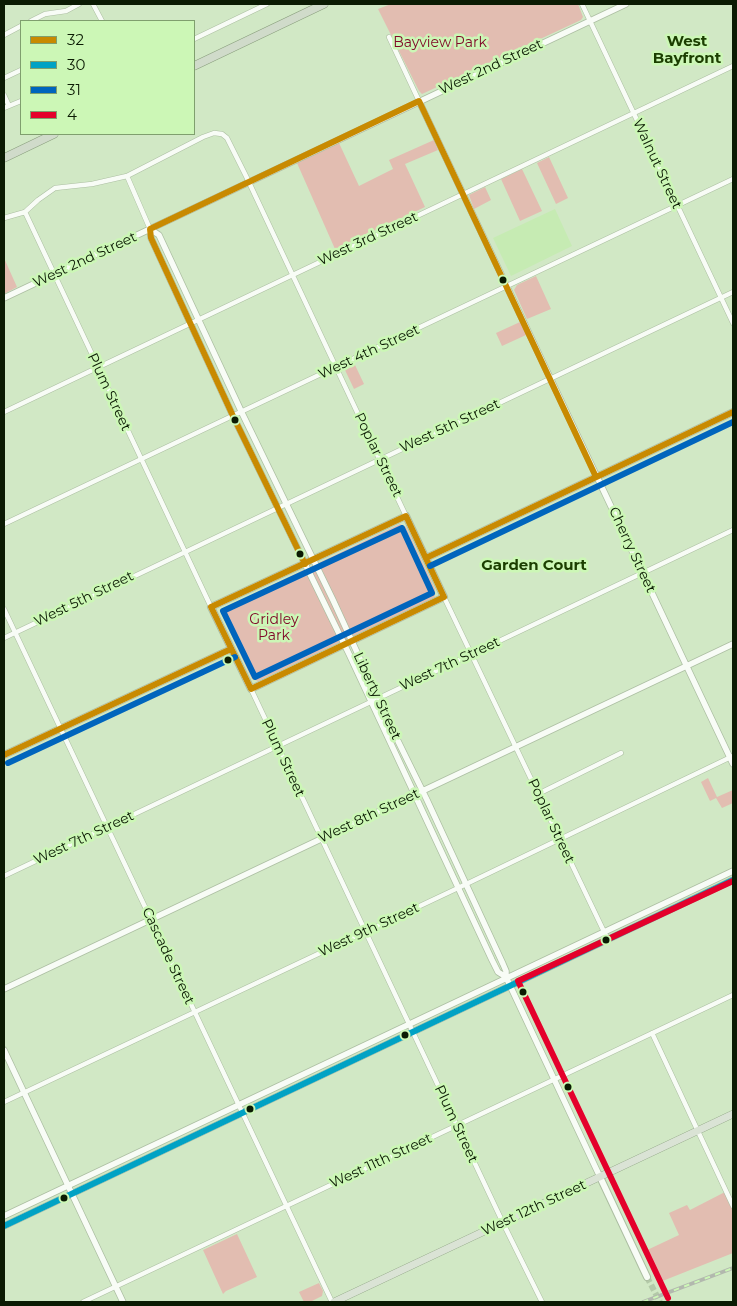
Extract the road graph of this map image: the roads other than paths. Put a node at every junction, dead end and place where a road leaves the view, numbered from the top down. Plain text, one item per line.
1 (79, 4) edge
2 (93, 4) edge
3 (267, 4) edge
4 (324, 4) edge
5 (582, 4) edge
6 (626, 4) edge
7 (32, 20) edge
8 (101, 20) edge
9 (590, 20) junction
10 (20, 27) edge
11 (4, 35) edge
12 (389, 38) dead end
13 (195, 39) edge
14 (195, 66) edge
15 (733, 66) edge
16 (20, 70) edge
17 (4, 78) edge
18 (4, 95) edge
19 (20, 101) edge
20 (419, 101) junction
21 (6, 107) edge
22 (633, 113) junction
23 (52, 135) edge
24 (4, 158) edge
25 (127, 176) junction
26 (733, 179) edge
27 (248, 182) junction
28 (463, 194) junction
29 (677, 206) junction
30 (25, 212) junction
31 (4, 218) edge
32 (150, 229) junction
33 (54, 274) junction
34 (292, 274) junction
35 (506, 286) junction
36 (733, 292) edge
37 (4, 298) edge
38 (721, 298) junction
39 (199, 320) junction
40 (733, 323) edge
41 (191, 324) junction
42 (336, 367) junction
43 (98, 368) junction
44 (551, 379) junction
45 (4, 412) edge
46 (733, 412) edge
47 (242, 413) junction
48 (233, 416) junction
49 (141, 458) junction
50 (380, 460) junction
51 (596, 477) junction
52 (286, 505) junction
53 (278, 509) junction
54 (406, 516) junction
55 (4, 524) edge
56 (733, 530) edge
57 (185, 551) junction
58 (426, 558) junction
59 (313, 560) junction
60 (305, 564) junction
61 (643, 573) junction
62 (444, 597) junction
63 (211, 607) junction
64 (4, 609) edge
65 (15, 632) junction
66 (4, 638) edge
67 (352, 642) junction
68 (733, 644) edge
69 (344, 645) junction
70 (230, 649) junction
71 (472, 654) junction
72 (687, 665) junction
73 (251, 689) junction
74 (378, 698) junction
75 (371, 702) junction
76 (60, 729) junction
77 (278, 746) junction
78 (516, 747) junction
79 (621, 754) dead end
80 (4, 756) edge
81 (732, 759) edge
82 (423, 791) junction
83 (415, 794) junction
84 (538, 794) junction
85 (107, 827) junction
86 (560, 838) junction
87 (321, 839) junction
88 (733, 870) edge
89 (4, 876) edge
90 (733, 880) edge
91 (466, 884) junction
92 (458, 888) junction
93 (689, 891) junction
94 (693, 899) junction
95 (150, 920) junction
96 (365, 931) junction
97 (603, 932) junction
98 (608, 940) junction
99 (506, 977) junction
100 (510, 986) junction
101 (4, 989) edge
102 (733, 995) edge
103 (195, 1013) junction
104 (409, 1023) junction
105 (413, 1032) junction
106 (652, 1033) junction
107 (4, 1050) edge
108 (324, 1064) junction
109 (328, 1072) junction
110 (553, 1079) junction
111 (24, 1092) junction
112 (4, 1102) edge
113 (238, 1105) junction
114 (242, 1113) junction
115 (733, 1114) edge
116 (457, 1125) junction
117 (698, 1130) junction
118 (178, 1133) junction
119 (182, 1141) junction
120 (600, 1177) junction
121 (68, 1186) junction
122 (71, 1194) junction
123 (286, 1206) junction
124 (733, 1206) edge
125 (4, 1216) edge
126 (503, 1223) junction
127 (4, 1226) edge
128 (647, 1276) tunnel mouth
129 (116, 1287) junction
130 (83, 1302) edge
131 (123, 1302) edge
132 (333, 1302) edge
133 (542, 1302) edge

1 - 7 street
2 - 8 street
3 - 13 street
4 - 14 highway
5 - 9 street, Walnut Street
6 - 9 street, West 2nd Street
9 - 20 street, West 2nd Street
9 - 22 street, Walnut Street
10 - 11 street
12 - 20 street, Cherry Street
15 - 22 street, West 3rd Street
16 - 17 street
18 - 21 street
19 - 21 street
20 - 27 street, West 2nd Street
20 - 28 street, Cherry Street
22 - 28 street, West 3rd Street
22 - 29 street, Walnut Street
23 - 24 highway
25 - 27 street, Poplar Street
25 - 30 street
25 - 32 street, Liberty Street
26 - 29 street, West 4th Street
27 - 32 street, West 2nd Street
27 - 34 street, Poplar Street
28 - 34 street, West 3rd Street
28 - 35 street, Cherry Street
29 - 35 street, West 4th Street
29 - 38 street, Walnut Street
30 - 31 street
30 - 33 street, Plum Street
32 - 33 street, West 2nd Street
32 - 39 street, Liberty Street
32 - 41 street, Liberty Street
33 - 37 street, West 2nd Street
33 - 43 street, Plum Street
34 - 39 street, West 3rd Street
34 - 42 street, Poplar Street
35 - 42 street, West 4th Street
35 - 44 street, Cherry Street
36 - 38 street, West 5th Street
38 - 40 street, Walnut Street
38 - 44 street, West 5th Street
39 - 41 street, West 3rd Street
39 - 47 street, Liberty Street
41 - 43 street, West 3rd Street
41 - 48 street, Liberty Street
42 - 47 street, West 4th Street
42 - 50 street, Poplar Street
43 - 45 street, West 3rd Street
43 - 49 street, Plum Street
44 - 50 street, West 5th Street
44 - 51 street, Cherry Street
46 - 51 main road
47 - 48 street, West 4th Street
47 - 52 street, Liberty Street
48 - 49 street, West 4th Street
48 - 53 street, Liberty Street
49 - 55 street, West 4th Street
49 - 57 street, Plum Street
50 - 52 street, West 5th Street
50 - 54 street, Poplar Street
51 - 58 main road
51 - 61 street, Cherry Street
52 - 53 street, West 5th Street
52 - 59 street, Liberty Street
53 - 57 street, West 5th Street
53 - 60 street, Liberty Street
54 - 58 main road, Poplar Street
54 - 59 main road
56 - 61 street, West 7th Street
57 - 63 street, Plum Street
57 - 65 street, West 5th Street
58 - 62 main road, Poplar Street
59 - 60 main road
59 - 67 street, Liberty Street
60 - 63 main road
60 - 69 street, Liberty Street
61 - 71 street, West 7th Street
61 - 72 street, Cherry Street
62 - 67 main road
62 - 71 street, Poplar Street
63 - 70 main road, Plum Street
64 - 65 street, Cascade Street
65 - 66 street, West 5th Street
65 - 76 street, Cascade Street
67 - 69 main road
67 - 74 street, Liberty Street
68 - 72 street, West 8th Street
69 - 73 main road
69 - 75 street, Liberty Street
70 - 73 main road, Plum Street
70 - 76 main road
71 - 74 street, West 7th Street
71 - 78 street, Poplar Street
72 - 78 street, West 8th Street
72 - 81 street, Cherry Street
73 - 77 street, Plum Street
74 - 75 street, West 7th Street
74 - 82 street, Liberty Street
75 - 77 street, West 7th Street
75 - 83 street, Liberty Street
76 - 80 main road
76 - 85 street, Cascade Street
77 - 85 street, West 7th Street
77 - 87 street, Plum Street
78 - 82 street, West 8th Street
78 - 84 street, Poplar Street
79 - 84 street
81 - 86 street, West 9th Street
82 - 83 street, West 8th Street
82 - 91 street, Liberty Street
83 - 87 street, West 8th Street
83 - 92 street, Liberty Street
84 - 86 street, Poplar Street
85 - 89 street, West 7th Street
85 - 95 street, Cascade Street
86 - 91 street, West 9th Street
86 - 97 street, Poplar Street
87 - 95 street, West 8th Street
87 - 96 street, Plum Street
88 - 93 street
90 - 94 street
91 - 92 street, West 9th Street
91 - 99 street, Liberty Street
92 - 96 street, West 9th Street
92 - 99 street, Liberty Street
93 - 94 street
93 - 97 street
94 - 98 street
95 - 101 street, West 8th Street
95 - 103 street, Cascade Street
96 - 103 street, West 9th Street
96 - 104 street, Plum Street
97 - 98 street, Poplar Street
97 - 99 street
98 - 100 street
99 - 100 street, Liberty Street
99 - 104 street
100 - 105 street
100 - 110 street, Liberty Street
102 - 106 street, West 11th Street
103 - 111 street, West 9th Street
103 - 113 street, Cascade Street
104 - 105 street, Plum Street
104 - 108 street
105 - 109 street
105 - 116 street, Plum Street
106 - 110 street, West 11th Street
106 - 117 street
107 - 111 street
108 - 109 street
108 - 113 street
109 - 114 street
110 - 116 street, West 11th Street
110 - 120 street, Liberty Street
111 - 112 street, West 9th Street
111 - 121 street
113 - 114 street, Cascade Street
113 - 118 street
114 - 119 street
114 - 123 street, Cascade Street
115 - 117 main road, West 12th Street
116 - 123 street, West 11th Street
116 - 126 street, Plum Street
117 - 120 main road, West 12th Street
117 - 124 street
118 - 119 street
118 - 121 street
119 - 122 street
120 - 126 main road, West 12th Street
120 - 128 main road, Liberty Street
121 - 122 street
121 - 125 street
122 - 127 street
122 - 129 street
123 - 129 street, West 11th Street
123 - 132 street, Cascade Street
126 - 132 main road, West 12th Street
126 - 133 street, Plum Street
129 - 130 street, West 11th Street
129 - 131 street

